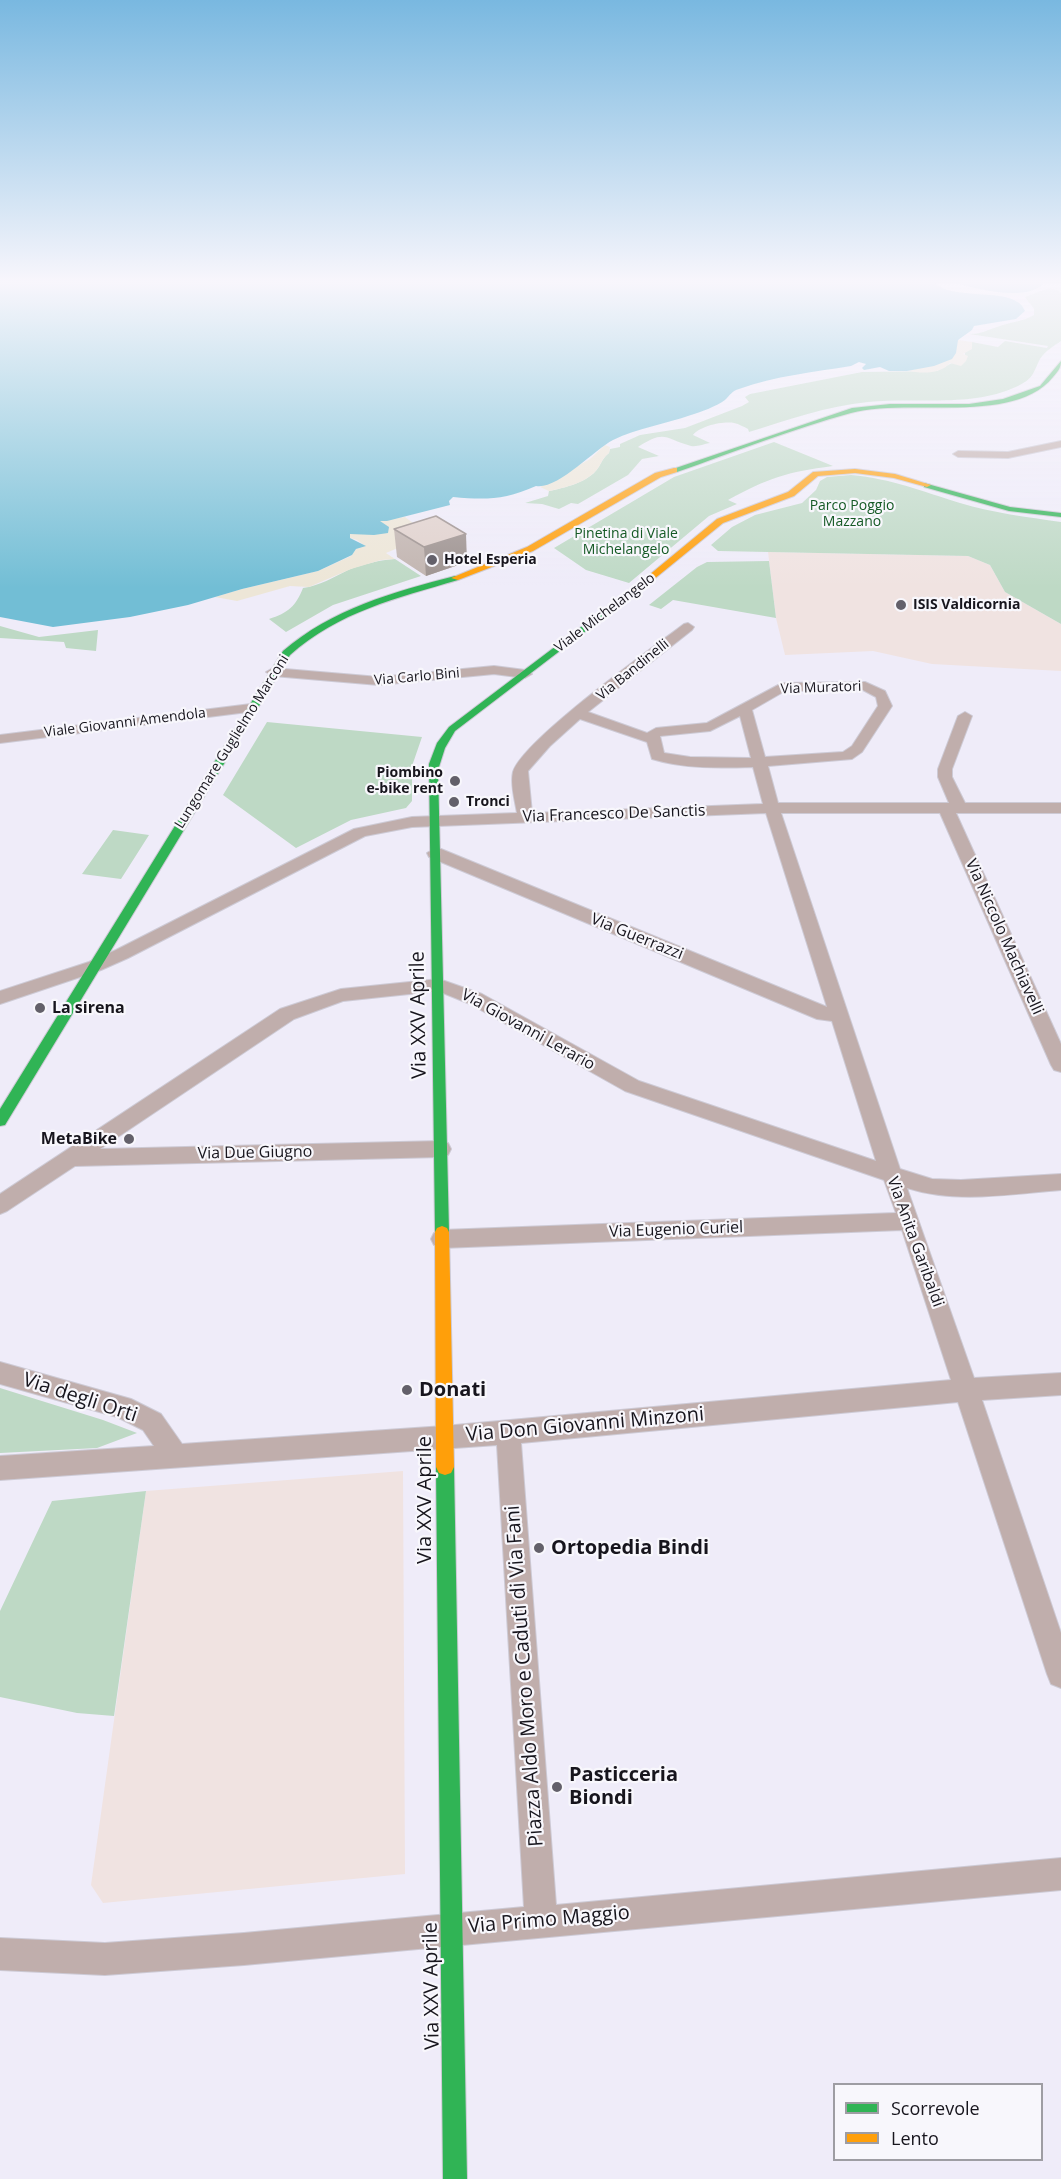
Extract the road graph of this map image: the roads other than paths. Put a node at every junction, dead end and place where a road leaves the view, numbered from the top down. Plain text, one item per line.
1 (1044, 385) edge
2 (1061, 444) edge
3 (958, 454) dead end
4 (1061, 515) edge
5 (688, 627) dead end
6 (273, 672) junction
7 (525, 674) junction
8 (251, 708) junction
9 (745, 710) junction
10 (579, 714) junction
11 (965, 716) dead end
12 (0, 738) edge
13 (654, 740) junction
14 (761, 761) junction
15 (772, 808) junction
16 (953, 808) junction
17 (1061, 808) edge
18 (525, 817) junction
19 (434, 821) junction
20 (435, 853) junction
21 (158, 936) junction
22 (112, 938) junction
23 (95, 966) junction
24 (439, 985) junction
25 (0, 998) edge
26 (840, 1014) junction
27 (1061, 1065) edge
28 (0, 1121) edge
29 (441, 1149) junction
30 (70, 1158) junction
31 (891, 1174) junction
32 (1061, 1182) edge
33 (0, 1205) edge
34 (910, 1221) junction
35 (442, 1239) junction
36 (0, 1373) edge
37 (1061, 1384) edge
38 (966, 1390) junction
39 (508, 1432) junction
40 (444, 1438) junction
41 (177, 1457) junction
42 (0, 1468) edge
43 (1061, 1674) edge
44 (1061, 1874) edge
45 (541, 1921) junction
46 (451, 1929) junction
47 (0, 1954) edge
48 (455, 2179) edge

1 - 6 street, Lungomare Guglielmo Marconi
2 - 3 street
4 - 7 street, Viale Michelangelo
5 - 10 street, Via Bandinelli
6 - 7 street, Via Carlo Bini
6 - 8 street, Lungomare Guglielmo Marconi
7 - 19 street, Viale Michelangelo
8 - 12 street, Viale Giovanni Amendola
8 - 22 street, Lungomare Guglielmo Marconi
9 - 13 street, Via Muratori
9 - 14 street
9 - 14 street, Via Muratori
10 - 13 street, Via Bandinelli
10 - 18 street, Via Bandinelli
11 - 16 street, Via Niccolo Machiavelli
13 - 14 street, Via Muratori
14 - 15 street
15 - 16 street, Via Francesco De Sanctis
15 - 18 street, Via Francesco De Sanctis
15 - 26 street, Via Anita Garibaldi
16 - 17 street, Via Francesco De Sanctis
16 - 27 street, Via Niccolo Machiavelli
18 - 19 street, Via Francesco De Sanctis
19 - 20 street, Via XXV Aprile
19 - 21 street, Via Francesco De Sanctis
20 - 24 street, Via XXV Aprile
20 - 26 street, Via Guerrazzi
21 - 22 street, Via Francesco De Sanctis
21 - 23 street, Via Francesco De Sanctis
22 - 23 street, Lungomare Guglielmo Marconi
23 - 25 street, Via Francesco De Sanctis
23 - 28 street, Lungomare Guglielmo Marconi
24 - 29 street, Via XXV Aprile
24 - 30 street, Via Giovanni Lerario
24 - 31 street, Via Giovanni Lerario
26 - 31 street, Via Anita Garibaldi
29 - 30 street, Via Due Giugno
29 - 35 street, Via XXV Aprile
30 - 33 street, Via Giovanni Lerario
31 - 32 street, Via Giovanni Lerario
31 - 34 street, Via Anita Garibaldi
34 - 35 street, Via Eugenio Curiel
34 - 38 street, Via Anita Garibaldi
35 - 40 street, Via XXV Aprile
36 - 41 street, Via degli Orti
37 - 38 street, Via Don Giovanni Minzoni
38 - 39 street, Via Don Giovanni Minzoni
38 - 43 street, Via Anita Garibaldi
39 - 40 street, Via Don Giovanni Minzoni
39 - 45 street, Piazza Aldo Moro e Caduti di Via Fani
40 - 41 street, Via Don Giovanni Minzoni
40 - 46 street, Via XXV Aprile
41 - 42 street, Via Don Giovanni Minzoni
44 - 45 street, Via Primo Maggio
45 - 46 street, Via Primo Maggio
46 - 47 street, Via Primo Maggio
46 - 48 street, Via XXV Aprile

